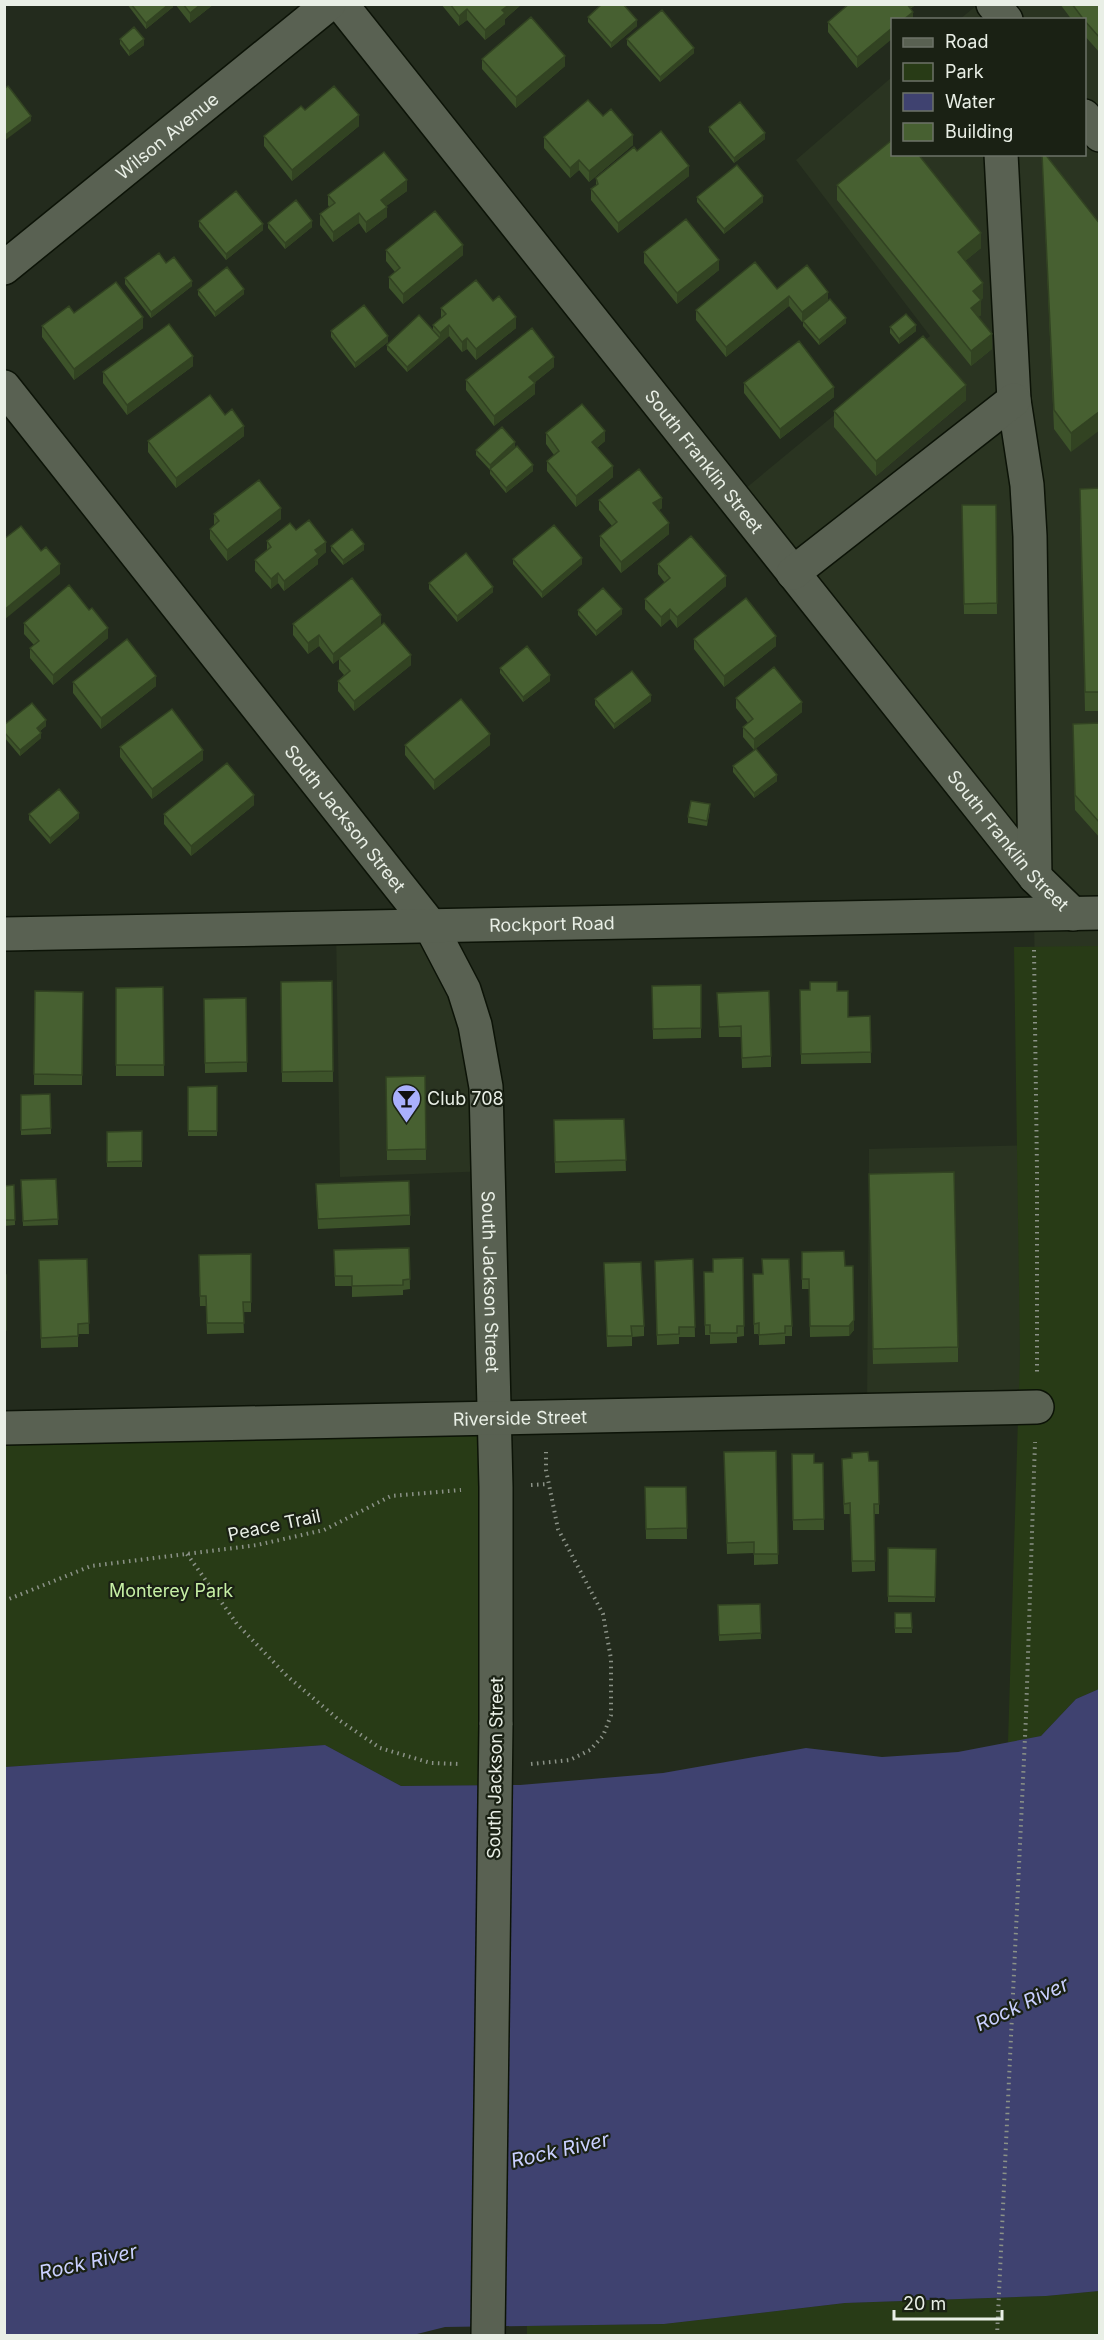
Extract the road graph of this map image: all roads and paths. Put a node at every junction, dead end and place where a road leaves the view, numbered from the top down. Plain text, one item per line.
1 (329, 4) edge
2 (341, 4) edge
3 (993, 4) edge
4 (1004, 18) edge
5 (1086, 118) edge
6 (1100, 135) edge
7 (1001, 156) edge
8 (4, 268) edge
9 (4, 387) edge
10 (1014, 400) junction
11 (793, 573) junction
12 (1035, 877) junction
13 (1034, 913) junction
14 (1086, 913) edge
15 (430, 925) junction
16 (4, 934) edge
17 (1037, 1407) junction
18 (547, 1418) junction
19 (495, 1419) junction
20 (4, 1428) edge
21 (549, 1484) junction
22 (496, 1487) junction
23 (187, 1554) junction
24 (4, 1601) edge
25 (472, 1764) dead end
26 (525, 1764) dead end
27 (488, 2336) edge
28 (997, 2336) edge

1 - 8 street, Wilson Avenue
2 - 11 street, South Franklin Street
3 - 4 street
5 - 6 street
7 - 10 street
9 - 15 street, South Jackson Street
10 - 11 street
10 - 12 street
11 - 12 street, South Franklin Street
12 - 14 street, South Franklin Street
13 - 14 street, Rockport Road
13 - 15 street, Rockport Road
13 - 17 path
15 - 16 street, Rockport Road
15 - 19 street, South Jackson Street
17 - 18 street, Riverside Street
17 - 28 path
18 - 19 street, Riverside Street
18 - 21 path
19 - 20 street, Riverside Street
19 - 22 street, South Jackson Street
21 - 22 path, Peace Trail
21 - 26 path
22 - 23 path, Peace Trail
22 - 27 street, South Jackson Street, bridge
23 - 24 path, Peace Trail
23 - 25 path

